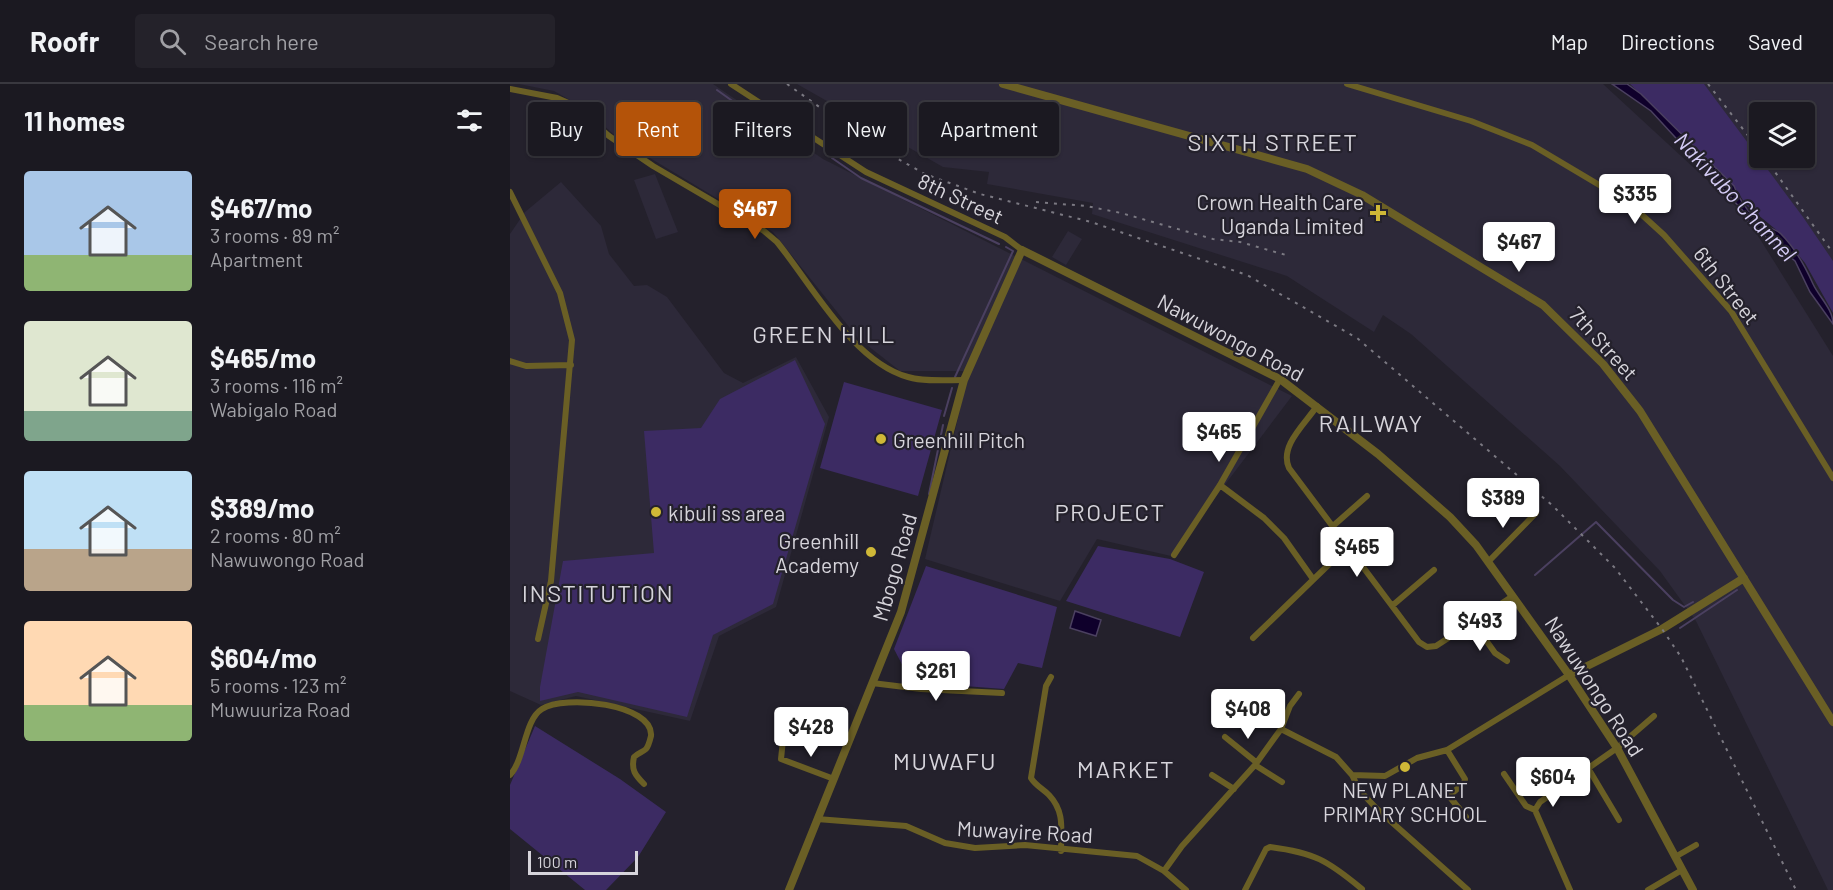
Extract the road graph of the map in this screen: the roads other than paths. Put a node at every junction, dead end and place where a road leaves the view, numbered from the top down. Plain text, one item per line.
1 (731, 84) edge
2 (1004, 84) edge
3 (1347, 84) edge
4 (510, 89) edge
5 (510, 192) edge
6 (1022, 250) junction
7 (510, 362) edge
8 (571, 365) junction
9 (964, 380) junction
10 (1280, 380) junction
11 (1317, 406) junction
12 (1833, 478) edge
13 (1220, 485) junction
14 (1367, 496) dead end
15 (1536, 513) dead end
16 (1333, 526) junction
17 (1348, 546) junction
18 (1174, 555) dead end
19 (1488, 562) junction
20 (1434, 570) dead end
21 (1743, 578) junction
22 (1313, 579) junction
23 (1513, 596) junction
24 (1392, 605) junction
25 (1473, 622) junction
26 (1253, 638) dead end
27 (538, 639) dead end
28 (1507, 661) dead end
29 (1569, 675) junction
30 (1051, 677) dead end
31 (872, 683) junction
32 (1002, 693) dead end
33 (1299, 694) dead end
34 (1654, 716) dead end
35 (1833, 722) edge
36 (1281, 729) junction
37 (1225, 737) dead end
38 (783, 740) dead end
39 (1617, 748) junction
40 (1447, 750) junction
41 (1255, 763) junction
42 (1588, 768) junction
43 (1504, 774) dead end
44 (510, 775) edge
45 (1212, 775) dead end
46 (1352, 775) junction
47 (834, 779) junction
48 (1282, 782) dead end
49 (644, 784) dead end
50 (1234, 789) junction
51 (1534, 810) junction
52 (1466, 817) dead end
53 (818, 819) junction
54 (1619, 820) dead end
55 (1696, 845) dead end
56 (1061, 851) junction
57 (1675, 857) junction
58 (1682, 870) junction
59 (1164, 871) junction
60 (1362, 889) edge
61 (789, 890) edge
62 (1186, 890) edge
63 (1245, 890) edge
64 (1468, 890) edge
65 (1570, 890) edge
66 (1648, 890) edge
67 (1693, 890) edge

1 - 6 street, 8th Street
2 - 21 street, 7th Street
3 - 12 street, 6th Street
4 - 9 street
5 - 8 street
6 - 9 street, Mbogo Road
6 - 10 street, Nawuwongo Road
7 - 8 street
8 - 27 street
9 - 31 street, Mbogo Road
10 - 11 street, Nawuwongo Road
10 - 13 street
11 - 16 street
11 - 19 street, Nawuwongo Road
13 - 18 street
13 - 22 street
14 - 16 street
15 - 19 street
16 - 17 street
17 - 22 street
17 - 24 street
19 - 23 street, Nawuwongo Road
20 - 24 street
21 - 29 street
21 - 35 street, 7th Street
22 - 26 street
23 - 25 street
23 - 29 street, Nawuwongo Road
24 - 25 street
25 - 28 street
29 - 39 street, Nawuwongo Road
29 - 40 street
30 - 56 street
31 - 32 street
31 - 47 street, Mbogo Road
33 - 36 street
34 - 39 street
36 - 41 street
36 - 46 street
37 - 41 street
38 - 47 street
39 - 42 street
39 - 57 street, Nawuwongo Road
40 - 46 street
40 - 52 street
41 - 48 street
41 - 50 street
42 - 51 street
42 - 54 street
43 - 51 street
44 - 49 street
45 - 50 street
46 - 64 street
47 - 53 street, Mbogo Road
50 - 59 street
51 - 65 street
53 - 56 street, Muwayire Road
53 - 61 street, Mbogo Road
55 - 57 street
56 - 59 street, Muwayire Road
57 - 58 street, Nawuwongo Road
58 - 66 street
58 - 67 street, Nawuwongo Road
59 - 62 street, Muwayire Road
60 - 63 street

